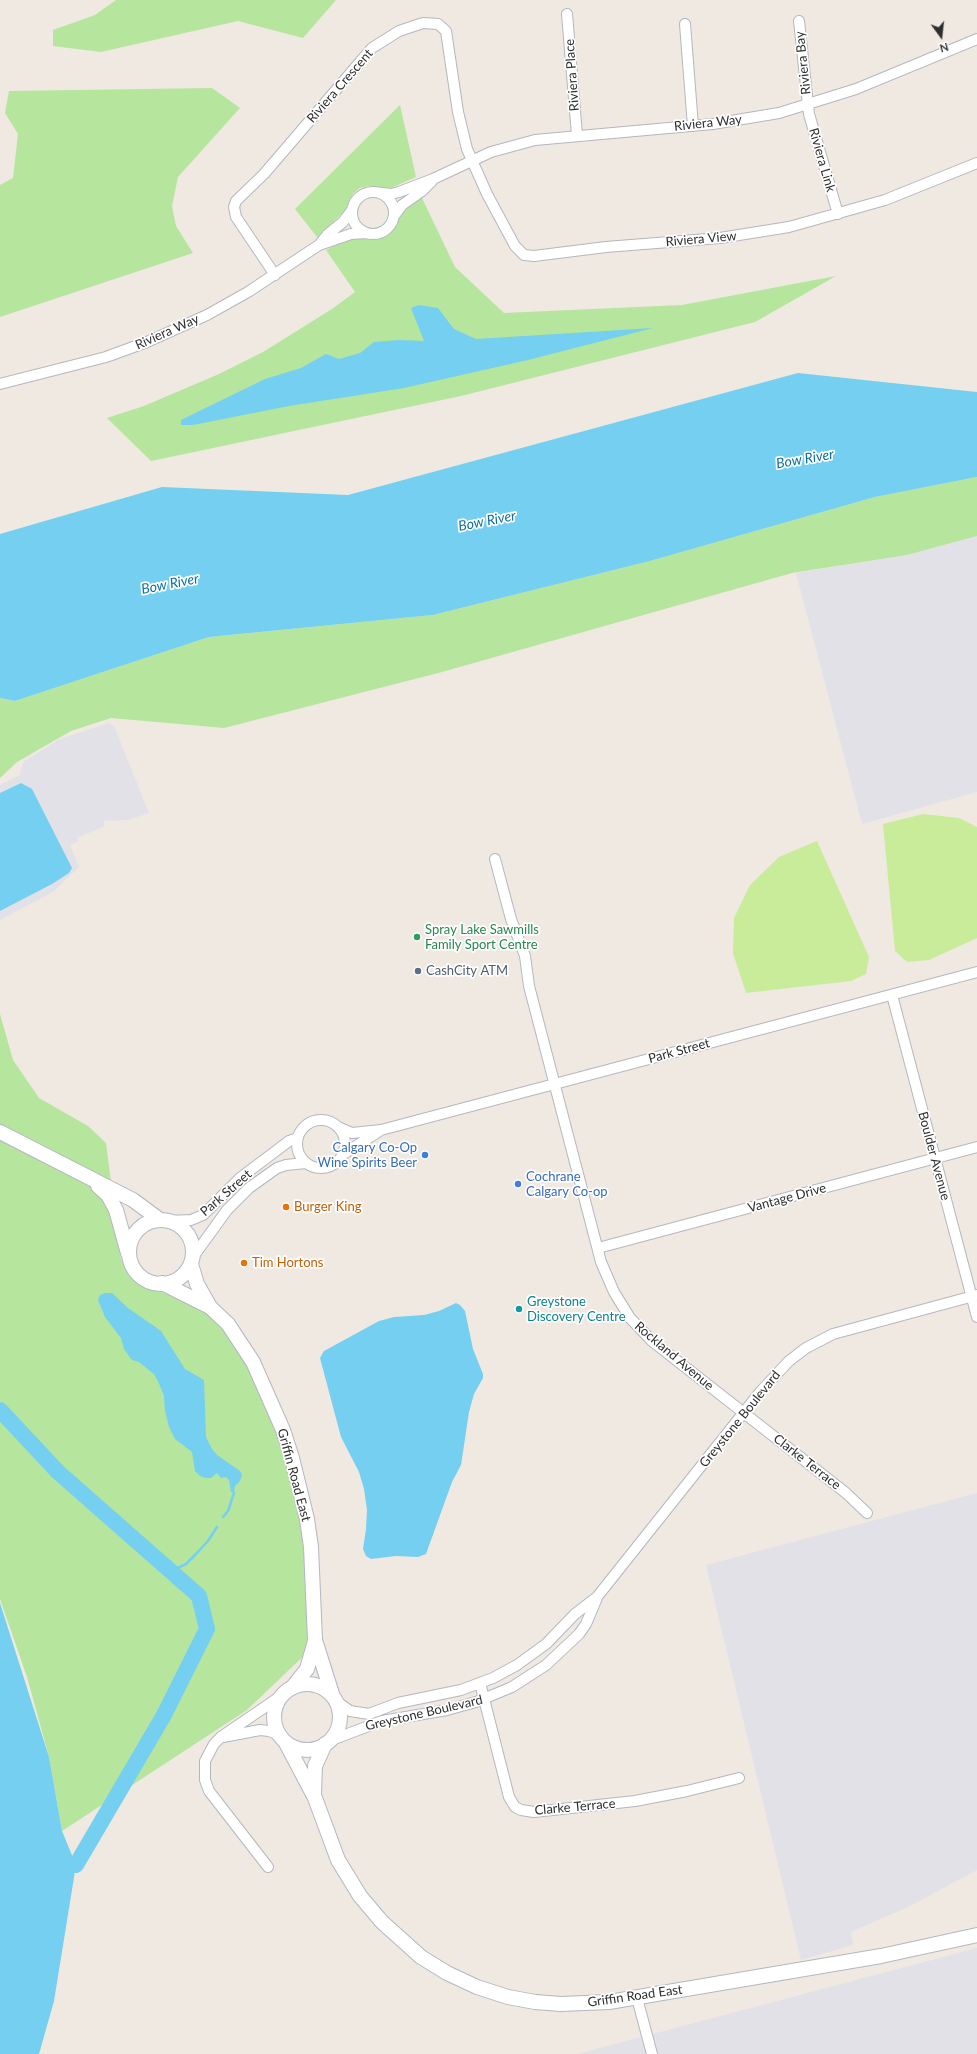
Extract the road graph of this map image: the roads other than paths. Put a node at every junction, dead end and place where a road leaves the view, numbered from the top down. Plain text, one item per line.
1 (567, 14) dead end
2 (799, 21) dead end
3 (684, 24) dead end
4 (977, 39) edge
5 (808, 105) junction
6 (693, 126) junction
7 (577, 135) junction
8 (471, 160) junction
9 (977, 163) edge
10 (433, 179) junction
11 (374, 192) junction
12 (352, 210) junction
13 (838, 214) junction
14 (394, 216) junction
15 (370, 234) junction
16 (319, 245) junction
17 (275, 275) junction
18 (0, 384) edge
19 (495, 859) dead end
20 (977, 972) edge
21 (892, 995) junction
22 (554, 1083) junction
23 (337, 1127) junction
24 (381, 1130) junction
25 (0, 1132) edge
26 (298, 1138) junction
27 (977, 1147) edge
28 (342, 1155) junction
29 (935, 1158) junction
30 (306, 1163) junction
31 (90, 1179) junction
32 (164, 1221) junction
33 (598, 1248) junction
34 (129, 1256) junction
35 (192, 1261) junction
36 (162, 1284) junction
37 (974, 1295) edge
38 (210, 1307) junction
39 (977, 1317) edge
40 (744, 1413) junction
41 (867, 1513) dead end
42 (597, 1597) junction
43 (315, 1640) junction
44 (480, 1683) junction
45 (287, 1692) junction
46 (334, 1699) junction
47 (484, 1699) junction
48 (221, 1737) junction
49 (283, 1739) junction
50 (327, 1743) junction
51 (739, 1778) dead end
52 (315, 1798) junction
53 (268, 1867) dead end
54 (977, 1935) edge
55 (637, 1998) junction
56 (652, 2054) edge

1 - 7 street, Riviera Place
2 - 5 street, Riviera Bay
3 - 6 street
4 - 5 street, Riviera Way
5 - 6 street, Riviera Way
5 - 13 street, Riviera Link
6 - 7 street, Riviera Way
7 - 8 street, Riviera Way
8 - 10 street, Riviera Way
8 - 13 street, Riviera View
8 - 17 street, Riviera Crescent
9 - 13 street, Riviera View
10 - 11 street, Riviera Way
10 - 14 street, Riviera Way
11 - 12 street, Riviera Way
11 - 14 street
12 - 15 street
12 - 16 street, Riviera Way
14 - 15 street, Riviera Way
15 - 16 street, Riviera Way
16 - 17 street, Riviera Way
17 - 18 street, Riviera Way
19 - 22 street, Rockland Avenue
20 - 21 street, Park Street
21 - 22 street, Park Street
21 - 29 street, Boulder Avenue
22 - 24 street, Park Street
22 - 33 street, Rockland Avenue
23 - 24 street, Park Street
23 - 26 street
23 - 28 street
24 - 28 street, Park Street
25 - 31 main road
26 - 30 street
26 - 32 street, Park Street
27 - 29 street, Vantage Drive
28 - 30 street
29 - 33 street, Vantage Drive
29 - 37 street, Boulder Avenue
30 - 35 street, Park Street
31 - 32 main road
31 - 34 main road
32 - 34 main road
32 - 35 main road
33 - 40 street, Rockland Avenue
34 - 36 main road
35 - 36 main road
35 - 38 main road, Griffin Road East
36 - 38 main road, Griffin Road East
37 - 39 street, Boulder Avenue
37 - 40 street, Greystone Boulevard
38 - 43 main road, Griffin Road East
40 - 41 street, Clarke Terrace
40 - 42 street, Greystone Boulevard
42 - 44 street, Greystone Boulevard
42 - 47 street, Greystone Boulevard
43 - 45 main road, Griffin Road East
43 - 46 main road, Griffin Road East
44 - 46 street, Greystone Boulevard
44 - 47 street, Clarke Terrace
45 - 46 main road
45 - 48 street
45 - 49 main road
46 - 50 main road
47 - 50 street, Greystone Boulevard
47 - 51 street, Clarke Terrace
48 - 49 street
48 - 53 street
49 - 50 main road
49 - 52 main road, Griffin Road East
50 - 52 main road, Griffin Road East
52 - 55 main road, Griffin Road East
54 - 55 main road, Griffin Road East
55 - 56 street

